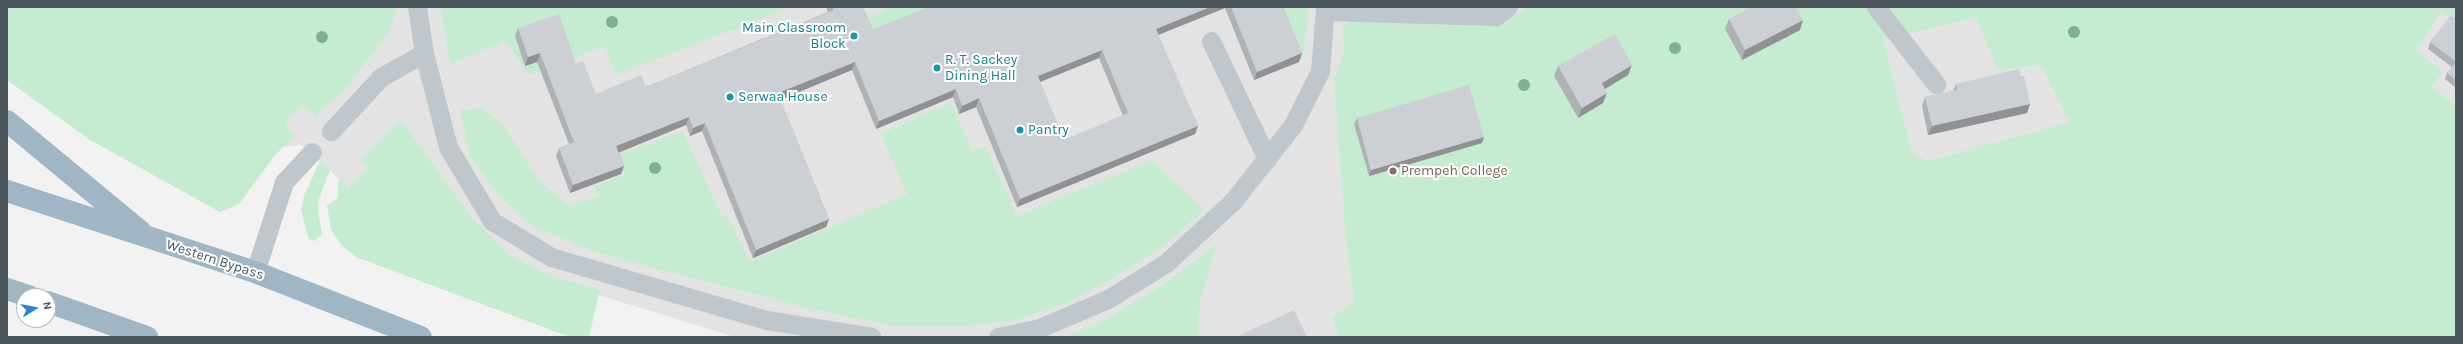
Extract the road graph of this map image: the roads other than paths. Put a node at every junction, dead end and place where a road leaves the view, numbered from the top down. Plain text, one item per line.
1 (417, 7) edge
2 (1508, 7) edge
3 (1876, 7) edge
4 (1325, 9) edge
5 (1211, 41) dead end
6 (424, 53) junction
7 (1936, 84) dead end
8 (7, 121) edge
9 (331, 131) dead end
10 (312, 152) dead end
11 (1266, 159) junction
12 (7, 191) edge
13 (150, 240) junction
14 (255, 272) junction
15 (56, 305) edge
16 (147, 337) edge
17 (421, 337) edge
18 (872, 337) edge
19 (998, 337) edge

1 - 6 lane
2 - 4 lane
3 - 7 lane
4 - 11 lane
5 - 11 lane
6 - 9 lane
6 - 18 lane
8 - 13 highway
10 - 14 lane
11 - 19 lane
12 - 13 highway, Western Bypass
13 - 14 highway, Western Bypass
14 - 17 highway, Western Bypass
15 - 16 highway

